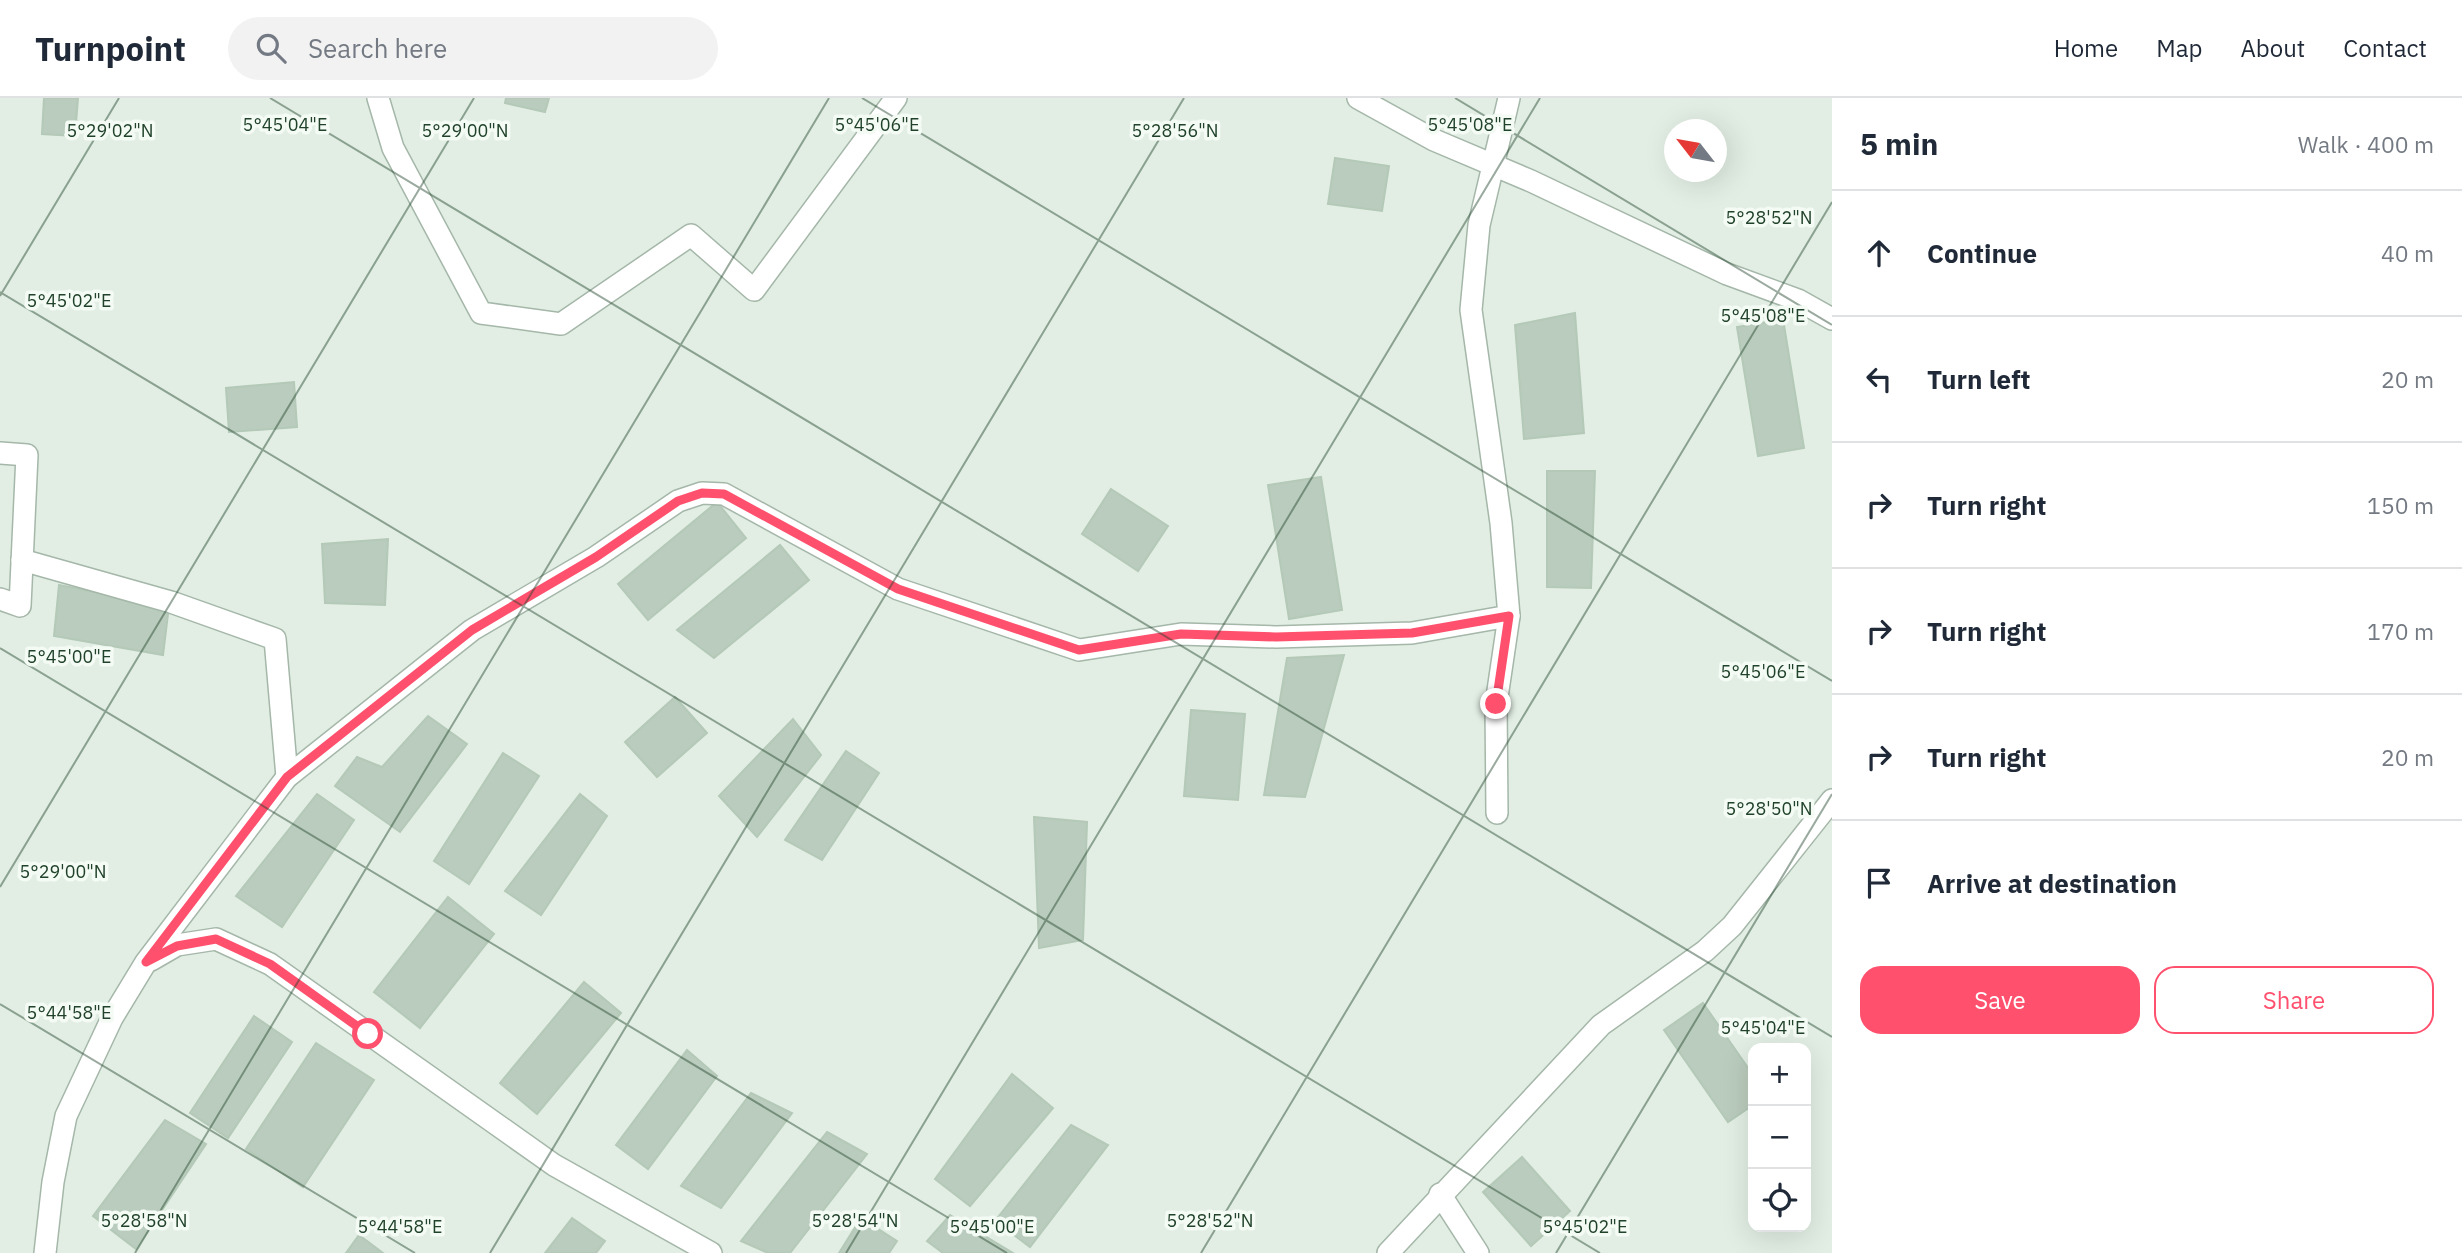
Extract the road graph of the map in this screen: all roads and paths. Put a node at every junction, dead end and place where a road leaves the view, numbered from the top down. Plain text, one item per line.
1 (378, 98) edge
2 (896, 98) edge
3 (1357, 98) edge
4 (1509, 98) edge
5 (1493, 165) junction
6 (1832, 319) edge
7 (0, 453) edge
8 (22, 560) junction
9 (0, 599) edge
10 (1509, 616) junction
11 (287, 777) junction
12 (1832, 800) edge
13 (1497, 813) dead end
14 (146, 962) junction
15 (1440, 1194) junction
16 (45, 1253) edge
17 (711, 1253) edge
18 (1388, 1253) edge
19 (1478, 1253) edge

1 - 2 street
3 - 5 street
4 - 5 street
5 - 6 street
5 - 10 street
7 - 8 street
8 - 9 street
8 - 11 street
10 - 11 street
10 - 13 street
11 - 14 street
12 - 15 street
14 - 16 street
14 - 17 street
15 - 18 street
15 - 19 street

